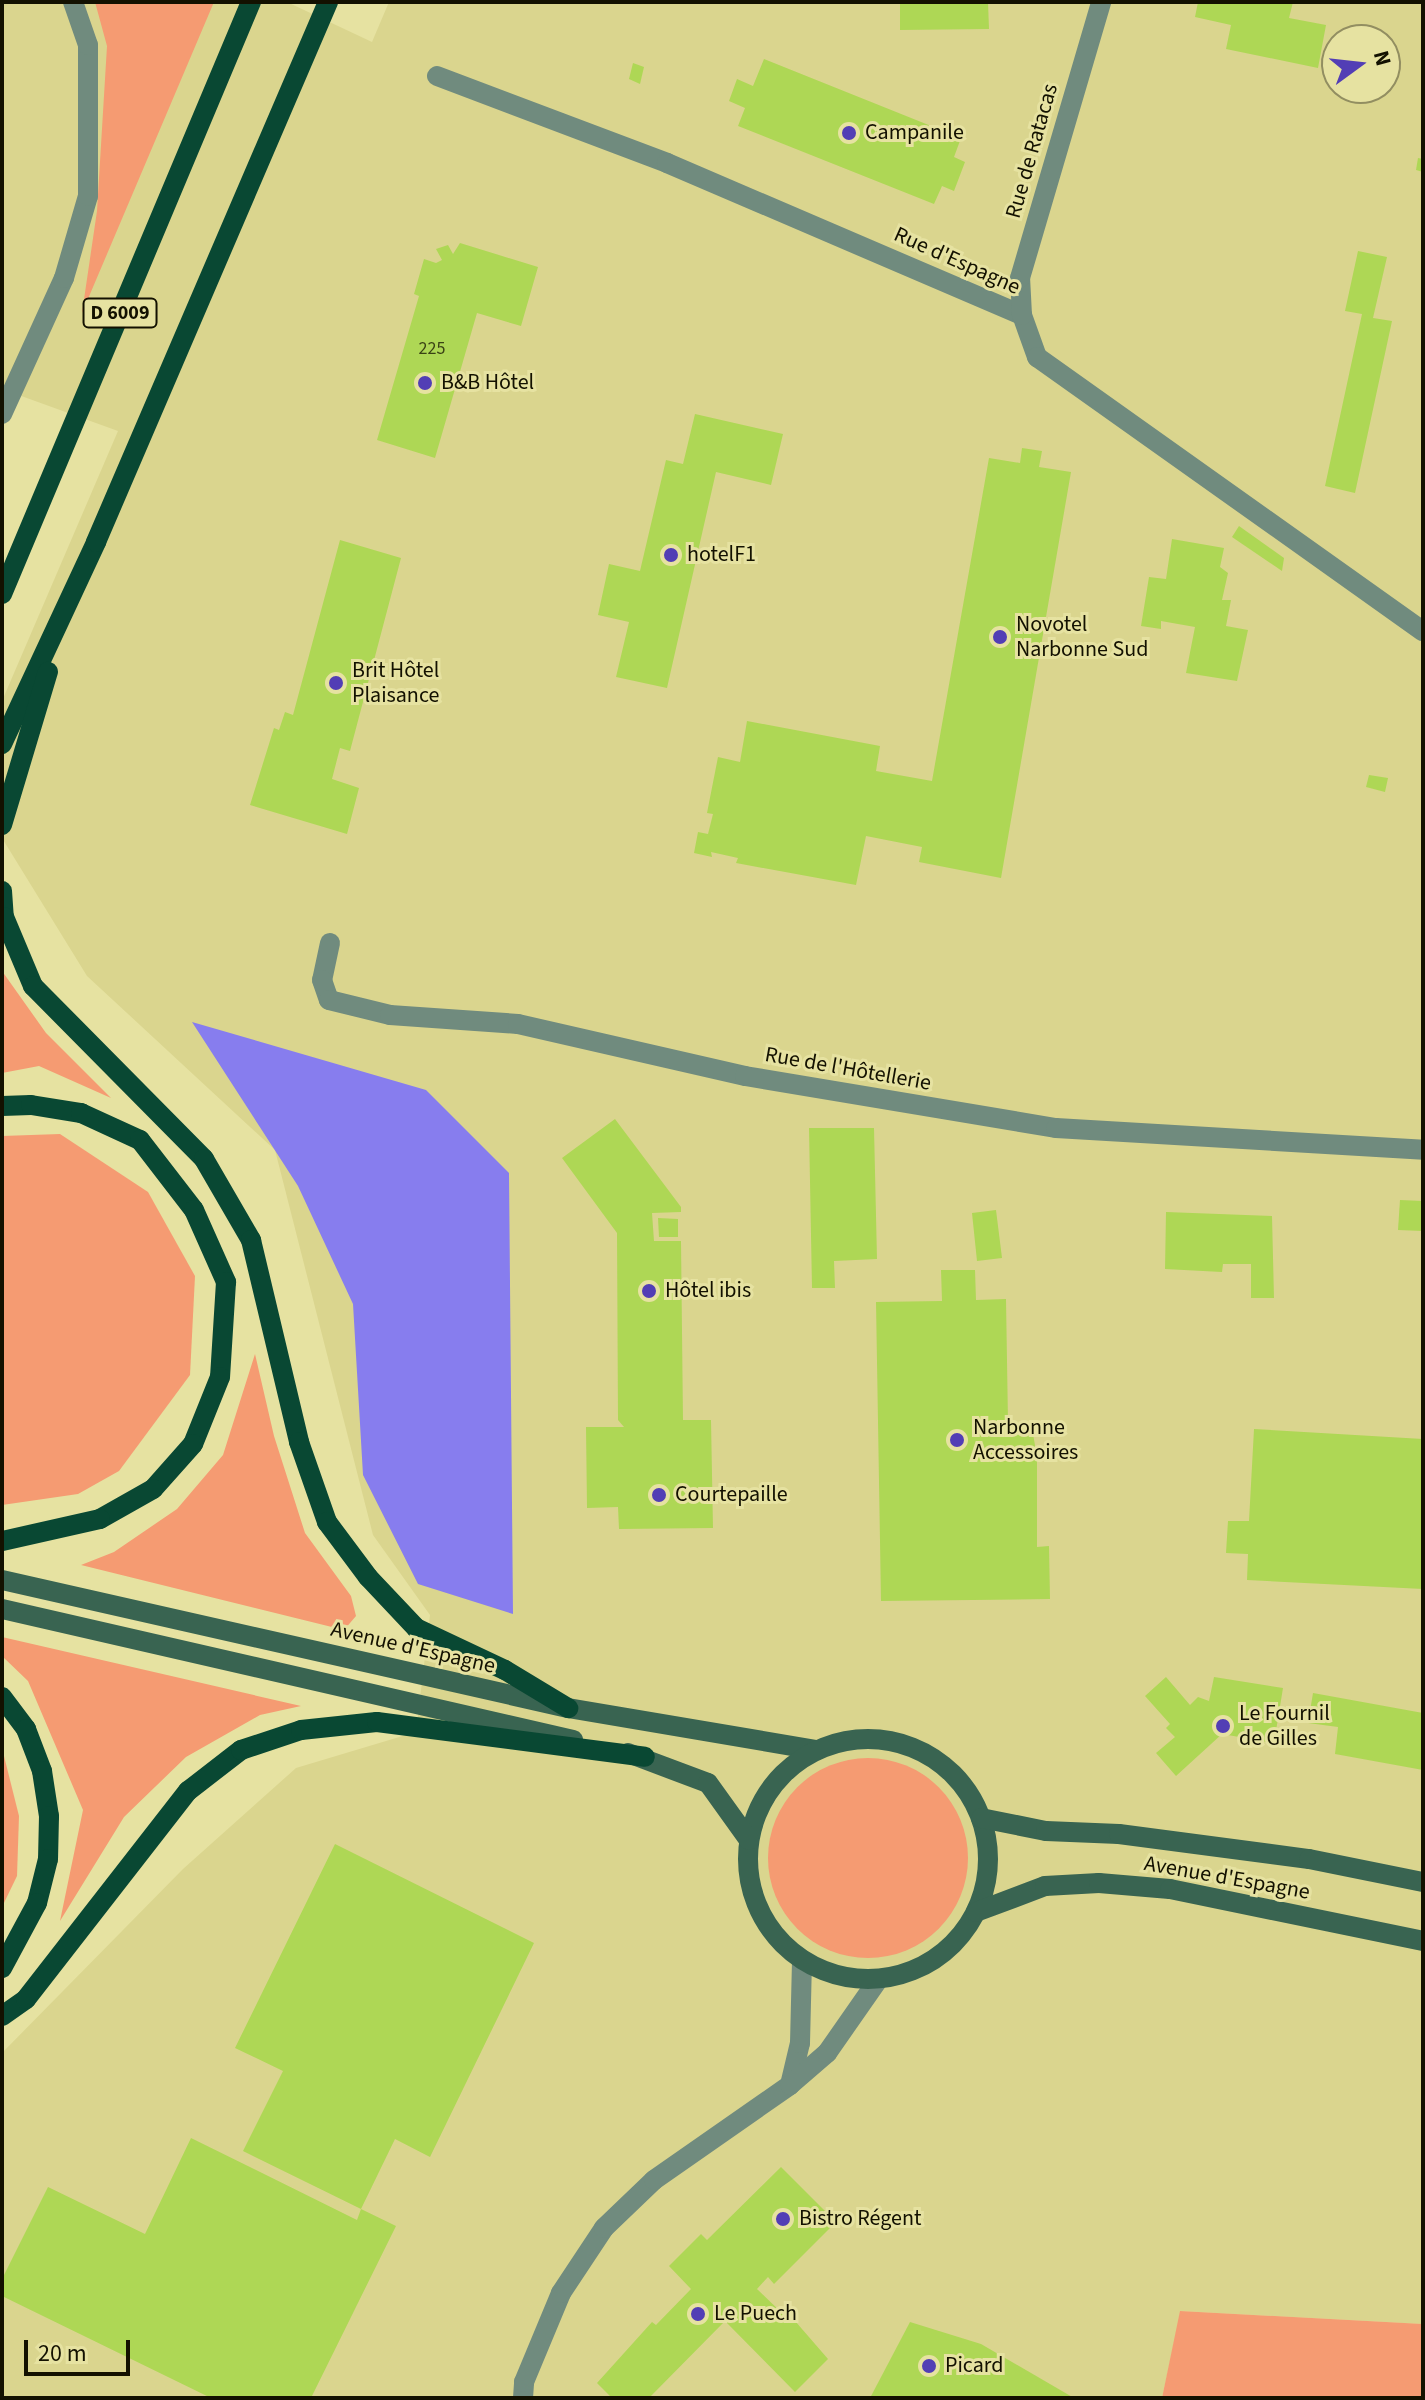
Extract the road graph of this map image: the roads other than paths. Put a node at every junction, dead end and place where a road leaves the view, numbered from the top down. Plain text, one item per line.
1 (73, 2) edge
2 (251, 2) edge
3 (328, 2) edge
4 (1101, 2) edge
5 (437, 76) dead end
6 (1022, 315) junction
7 (2, 414) edge
8 (96, 542) junction
9 (2, 594) edge
10 (1423, 631) edge
11 (2, 744) edge
12 (2, 825) edge
13 (2, 891) edge
14 (330, 943) dead end
15 (2, 1106) edge
16 (1423, 1150) edge
17 (2, 1541) edge
18 (2, 1580) edge
19 (2, 1609) edge
20 (2, 1697) edge
21 (568, 1708) junction
22 (816, 1750) junction
23 (645, 1757) junction
24 (981, 1818) junction
25 (749, 1840) junction
26 (1423, 1882) edge
27 (976, 1912) junction
28 (1423, 1941) edge
29 (802, 1960) junction
30 (2, 1968) edge
31 (878, 1980) junction
32 (2, 2016) edge
33 (790, 2085) junction
34 (523, 2398) edge

1 - 7 street
2 - 9 main road, D 6009
3 - 8 main road, D 6009
4 - 6 street, Rue de Ratacas
5 - 6 street, Rue d'Espagne
6 - 10 street, Rue d'Espagne
8 - 11 main road, D 6009
8 - 12 main road
13 - 21 main road
14 - 16 street, Rue de l'Hôtellerie
15 - 17 main road
18 - 21 main road, Avenue d'Espagne
19 - 23 main road
20 - 30 main road
21 - 22 main road, Avenue d'Espagne
22 - 24 main road
22 - 25 main road
23 - 25 main road
23 - 32 main road
24 - 26 main road, Avenue d'Espagne
24 - 27 main road
25 - 29 main road
27 - 28 main road, Avenue d'Espagne
27 - 31 main road
29 - 31 main road
29 - 33 street
31 - 33 street
33 - 34 street

